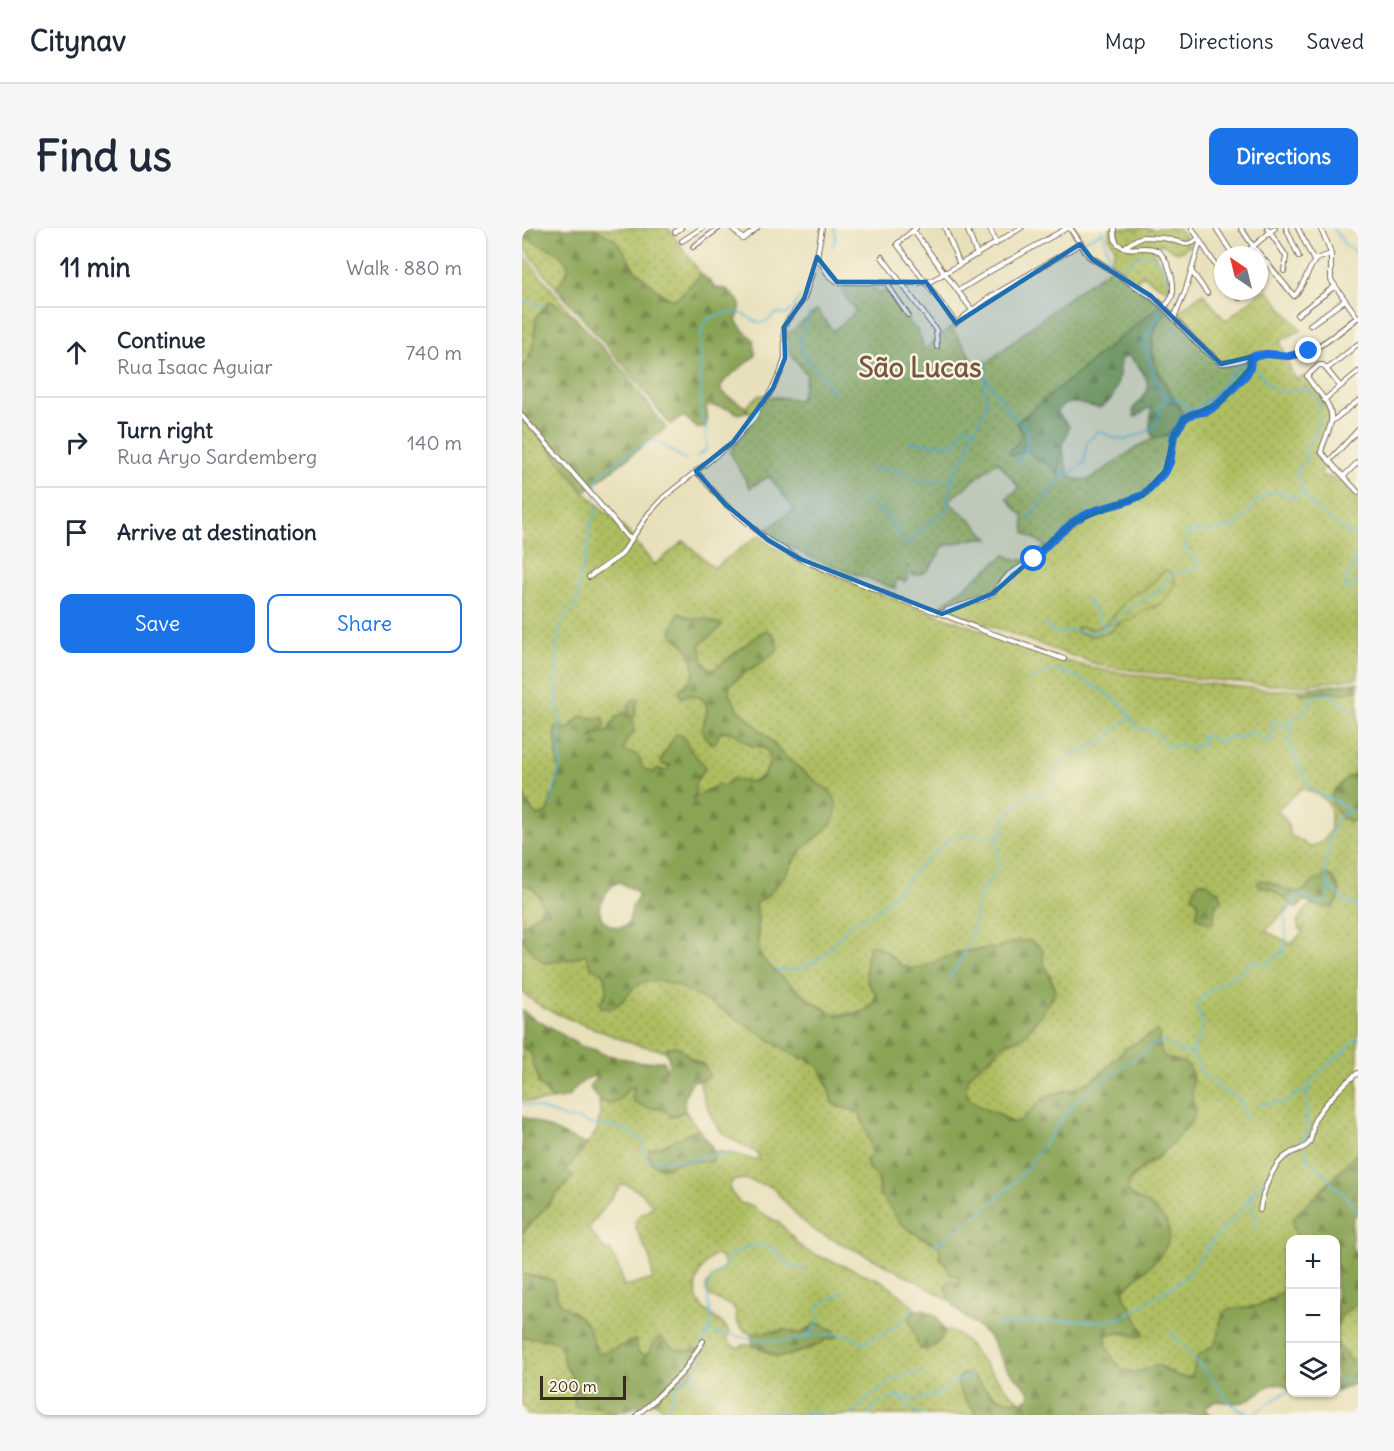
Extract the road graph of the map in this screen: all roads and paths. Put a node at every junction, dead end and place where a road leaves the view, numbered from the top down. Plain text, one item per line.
1 (681, 228) edge
2 (704, 228) edge
3 (719, 228) edge
4 (732, 228) edge
5 (757, 228) edge
6 (822, 228) edge
7 (945, 228) edge
8 (968, 228) edge
9 (990, 228) edge
10 (1021, 228) edge
11 (1049, 228) edge
12 (1068, 228) edge
13 (1114, 228) edge
14 (1192, 228) edge
15 (1216, 228) edge
16 (1241, 228) edge
17 (1275, 228) edge
18 (1286, 228) edge
19 (1298, 228) edge
20 (1320, 228) edge
21 (914, 229) edge
22 (1015, 230) edge
23 (1268, 230) edge
24 (675, 232) dead end
25 (711, 234) junction
26 (1051, 236) junction
27 (1199, 240) junction
28 (682, 241) dead end
29 (996, 244) junction
30 (1080, 244) junction
31 (1227, 246) edge
32 (1253, 246) joint
33 (693, 247) dead end
34 (1124, 247) junction
35 (1331, 254) junction
36 (977, 255) junction
37 (817, 257) junction
38 (882, 257) dead end
39 (1299, 257) dead end
40 (1314, 261) junction
41 (1214, 263) edge
42 (1268, 264) edge
43 (960, 265) junction
44 (1284, 270) dead end
45 (1192, 271) junction
46 (946, 273) junction
47 (926, 282) junction
48 (887, 283) junction
49 (902, 284) junction
50 (1334, 287) junction
51 (958, 291) junction
52 (1208, 293) dead end
53 (1345, 300) junction
54 (1164, 307) junction
55 (972, 310) junction
56 (908, 315) dead end
57 (1297, 315) dead end
58 (1174, 318) junction
59 (1358, 318) edge
60 (1310, 325) dead end
61 (1358, 344) edge
62 (937, 347) dead end
63 (1251, 357) junction
64 (1327, 369) junction
65 (1358, 372) edge
66 (1340, 386) junction
67 (1324, 400) junction
68 (1358, 401) edge
69 (522, 416) edge
70 (1331, 422) junction
71 (1358, 430) edge
72 (1329, 461) junction
73 (1358, 462) edge
74 (696, 471) junction
75 (1344, 477) junction
76 (1358, 492) edge
77 (633, 536) junction
78 (589, 577) dead end
79 (942, 614) junction
80 (1064, 659) dead end
81 (1358, 1072) edge
82 (1260, 1210) dead end
83 (703, 1341) dead end
84 (637, 1415) edge

1 - 24 street
2 - 25 street
2 - 28 street
3 - 25 street
4 - 5 street
6 - 37 street
7 - 43 street
8 - 36 street
9 - 29 street
10 - 22 street
11 - 26 street
12 - 26 street
12 - 30 street
13 - 34 street
14 - 27 street
15 - 31 street
16 - 32 street
17 - 23 street
18 - 39 street
19 - 40 street
20 - 35 street
21 - 46 street
21 - 47 street
22 - 29 street
23 - 32 street
23 - 44 street
25 - 33 street
26 - 51 street
27 - 34 street
27 - 41 street
27 - 45 street
29 - 36 street
30 - 54 street
30 - 55 street
34 - 54 street
35 - 40 street
35 - 50 street
36 - 43 street
37 - 48 street
37 - 74 street
38 - 49 street
40 - 42 street
43 - 46 street
45 - 52 street
45 - 58 street
46 - 47 street
46 - 51 street
47 - 49 street
47 - 55 street
48 - 49 street
48 - 56 street
49 - 62 street
50 - 53 street
50 - 57 street
51 - 55 street
53 - 59 street
53 - 60 street
54 - 58 street
58 - 63 street
59 - 63 street
61 - 64 street
63 - 79 street
64 - 66 street
64 - 67 street
65 - 66 street
66 - 67 street
67 - 70 street
68 - 70 street
69 - 77 street
70 - 72 street
71 - 72 street
72 - 75 street
73 - 75 street
74 - 77 street
74 - 79 street
75 - 76 street
77 - 78 street
79 - 80 street
81 - 82 street
83 - 84 street

